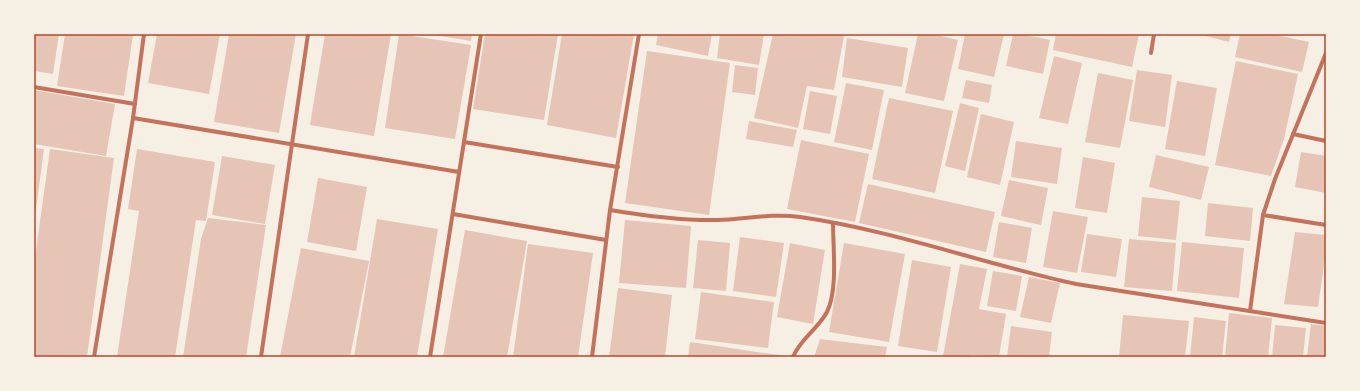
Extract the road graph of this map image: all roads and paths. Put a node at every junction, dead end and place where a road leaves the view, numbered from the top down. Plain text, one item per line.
1 (144, 34) edge
2 (308, 34) edge
3 (481, 34) edge
4 (639, 34) edge
5 (1154, 34) edge
6 (1151, 53) dead end
7 (1326, 53) edge
8 (34, 87) edge
9 (135, 104) junction
10 (133, 118) junction
11 (1294, 134) junction
12 (1326, 141) edge
13 (464, 142) junction
14 (292, 144) junction
15 (618, 167) junction
16 (459, 172) junction
17 (610, 210) junction
18 (453, 214) junction
19 (1262, 215) junction
20 (833, 222) junction
21 (1326, 225) edge
22 (606, 240) junction
23 (1250, 312) junction
24 (1326, 323) edge
25 (94, 357) edge
26 (261, 357) edge
27 (430, 357) edge
28 (592, 357) edge
29 (793, 357) edge

1 - 9 street
2 - 14 street
3 - 13 street
4 - 15 street
5 - 6 street
7 - 11 street
8 - 9 street
9 - 10 street
10 - 14 street
10 - 25 street
11 - 12 street
11 - 19 street
13 - 15 street
13 - 16 street
14 - 16 street
14 - 26 street
15 - 17 street
16 - 18 street
17 - 20 street
17 - 22 street
18 - 22 street
18 - 27 street
19 - 21 street
19 - 23 street
20 - 23 street
20 - 29 street
22 - 28 street
23 - 24 street

